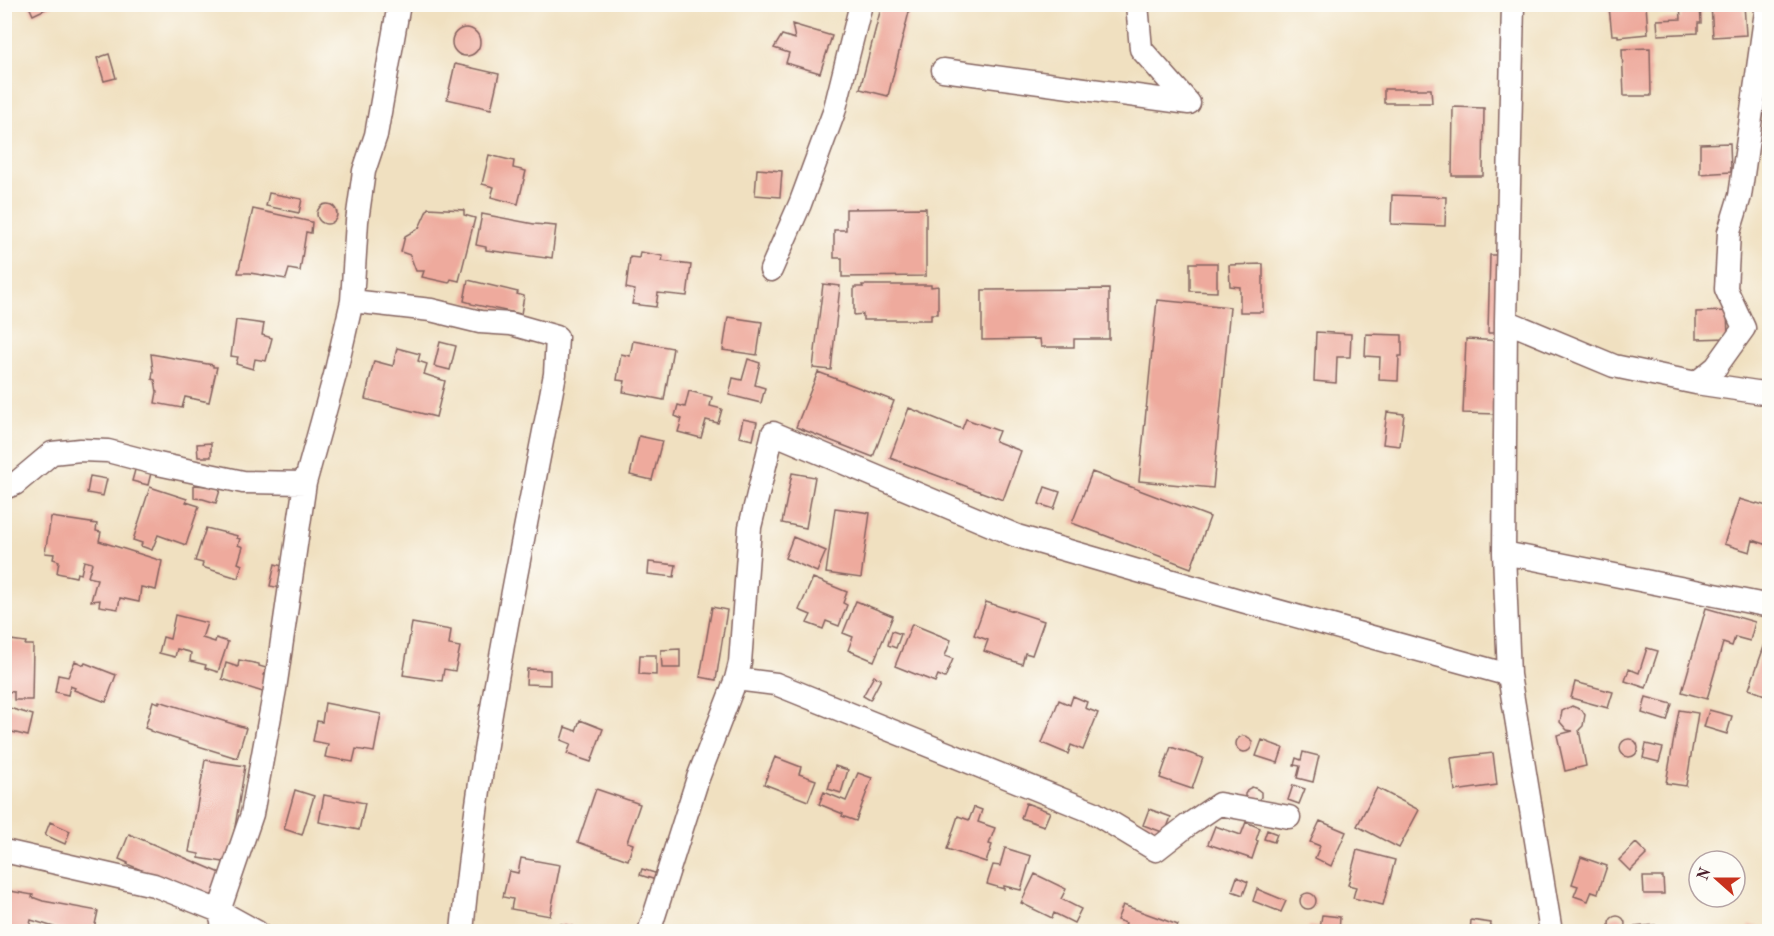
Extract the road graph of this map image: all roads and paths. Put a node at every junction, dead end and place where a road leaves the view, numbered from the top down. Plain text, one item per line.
1 (861, 4) edge
2 (1137, 4) edge
3 (1513, 4) edge
4 (1767, 4) edge
5 (398, 5) edge
6 (943, 70) dead end
7 (771, 270) dead end
8 (352, 301) junction
9 (1506, 321) junction
10 (1696, 382) junction
11 (1770, 394) edge
12 (305, 483) junction
13 (4, 488) edge
14 (1504, 553) junction
15 (1770, 606) edge
16 (1509, 675) junction
17 (736, 679) junction
18 (1289, 817) dead end
19 (4, 851) edge
20 (221, 921) edge
21 (257, 932) edge
22 (462, 932) edge
23 (648, 932) edge
24 (1551, 932) edge

1 - 7 street
2 - 6 street
3 - 9 street
4 - 10 street
5 - 8 street
8 - 12 street
8 - 22 street
9 - 10 street
9 - 14 street
10 - 11 street
12 - 13 street
12 - 20 street
14 - 15 street
14 - 16 street
16 - 17 street
16 - 24 street
17 - 18 street
17 - 23 street
19 - 20 street
20 - 21 street

